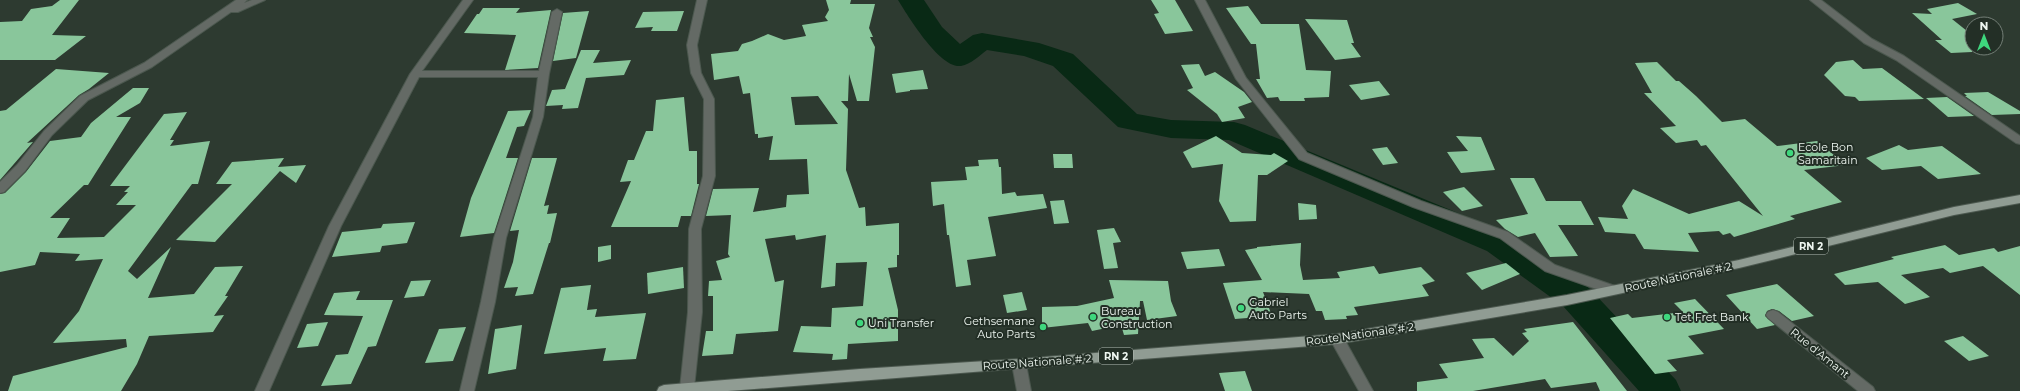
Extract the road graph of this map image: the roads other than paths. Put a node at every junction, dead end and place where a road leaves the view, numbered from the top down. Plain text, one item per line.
1 (242, 0) edge
2 (260, 0) edge
3 (468, 0) edge
4 (702, 0) edge
5 (1200, 0) edge
6 (1815, 0) edge
7 (558, 12) dead end
8 (219, 16) junction
9 (415, 74) junction
10 (544, 74) junction
11 (2020, 142) edge
12 (0, 189) edge
13 (2020, 199) edge
14 (1607, 292) junction
15 (1773, 315) dead end
16 (1337, 339) junction
17 (1019, 364) junction
18 (687, 388) junction
19 (262, 391) edge
20 (466, 391) edge
21 (664, 391) edge
22 (1024, 391) edge
23 (1366, 391) edge
24 (1868, 391) edge

1 - 8 street
2 - 8 street
3 - 9 street
4 - 18 street
5 - 14 street
6 - 11 street
7 - 10 street
8 - 12 street
9 - 10 street
9 - 19 street
10 - 20 street
13 - 14 main road, Route Nationale # 2 / RN 2
14 - 16 main road, Route Nationale # 2 / RN 2
15 - 24 street, Rue d'Amant
16 - 17 main road, Route Nationale # 2 / RN 2
16 - 23 street
17 - 18 main road, Route Nationale # 2 / RN 2
17 - 22 street
18 - 21 main road, Route Nationale # 2 / RN 2

